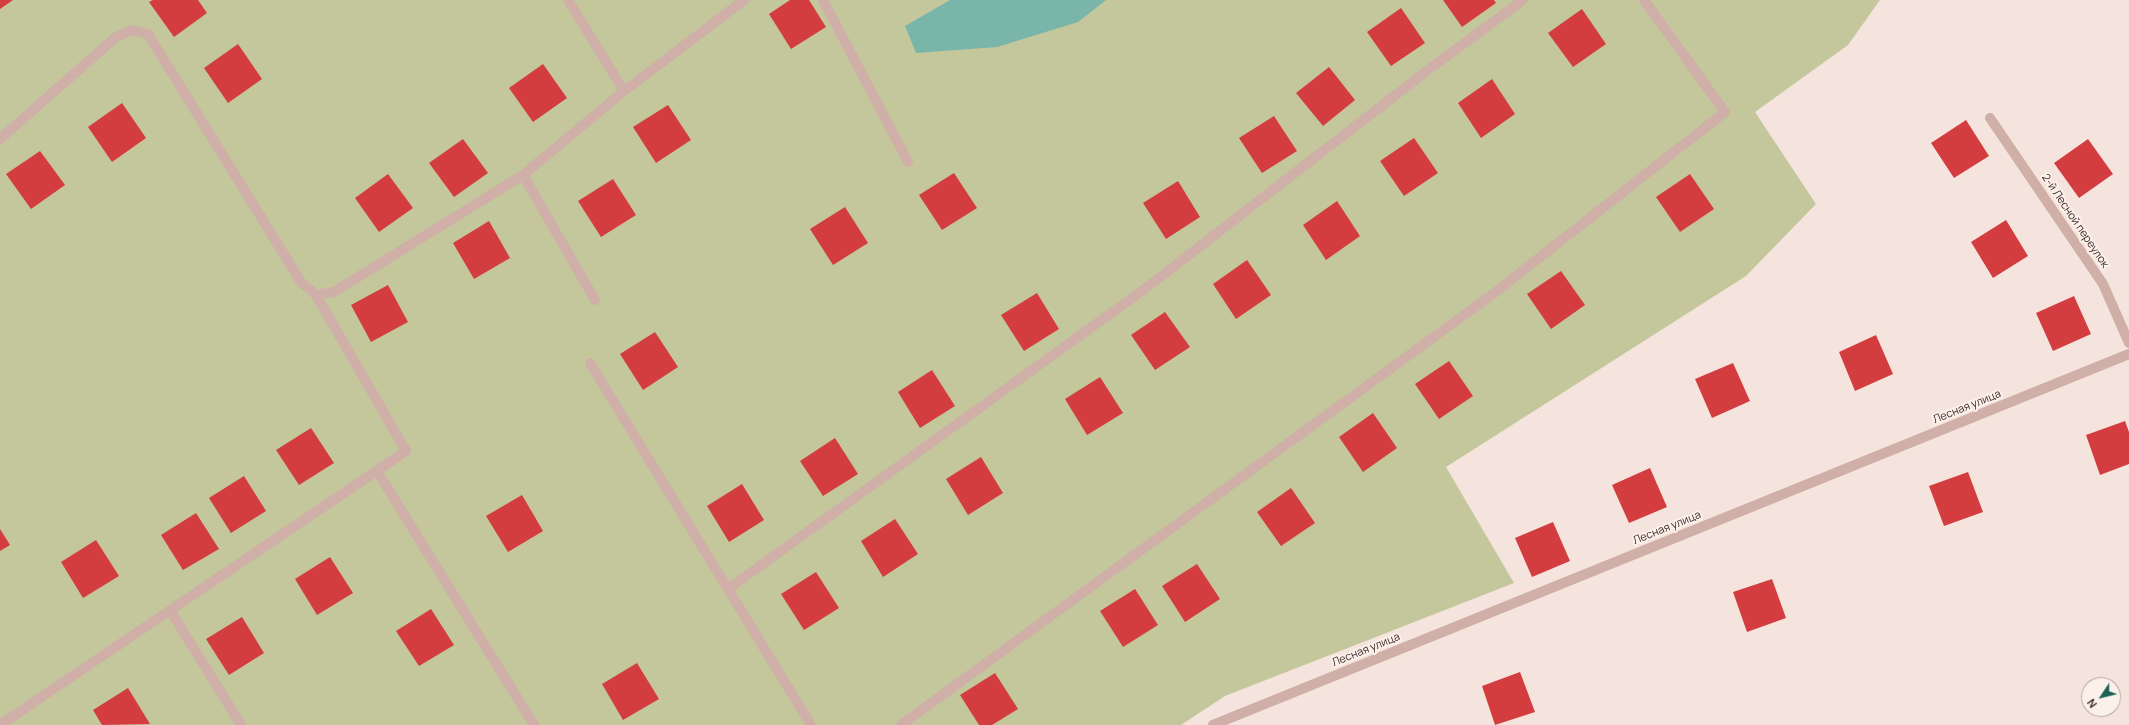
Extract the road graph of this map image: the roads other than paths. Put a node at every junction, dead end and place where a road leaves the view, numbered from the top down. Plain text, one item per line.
1 (568, 0) edge
2 (744, 0) edge
3 (823, 0) edge
4 (1523, 0) edge
5 (1644, 0) edge
6 (624, 91) junction
7 (1990, 118) dead end
8 (0, 139) edge
9 (908, 162) dead end
10 (523, 176) junction
11 (316, 295) junction
12 (595, 300) dead end
13 (2129, 343) edge
14 (2129, 354) edge
15 (590, 363) dead end
16 (377, 471) junction
17 (728, 589) junction
18 (170, 610) junction
19 (0, 725) edge
20 (241, 725) edge
21 (534, 725) edge
22 (811, 725) edge
23 (901, 725) edge
24 (1213, 725) edge

1 - 6 street
2 - 6 street
3 - 9 street
4 - 17 street
5 - 23 street
6 - 10 street
7 - 13 street, 2-й Лесной переулок
8 - 11 street
10 - 11 street
10 - 12 street
11 - 16 street
14 - 24 street, Лесная улица
15 - 17 street
16 - 18 street
16 - 21 street
17 - 22 street
18 - 19 street
18 - 20 street

